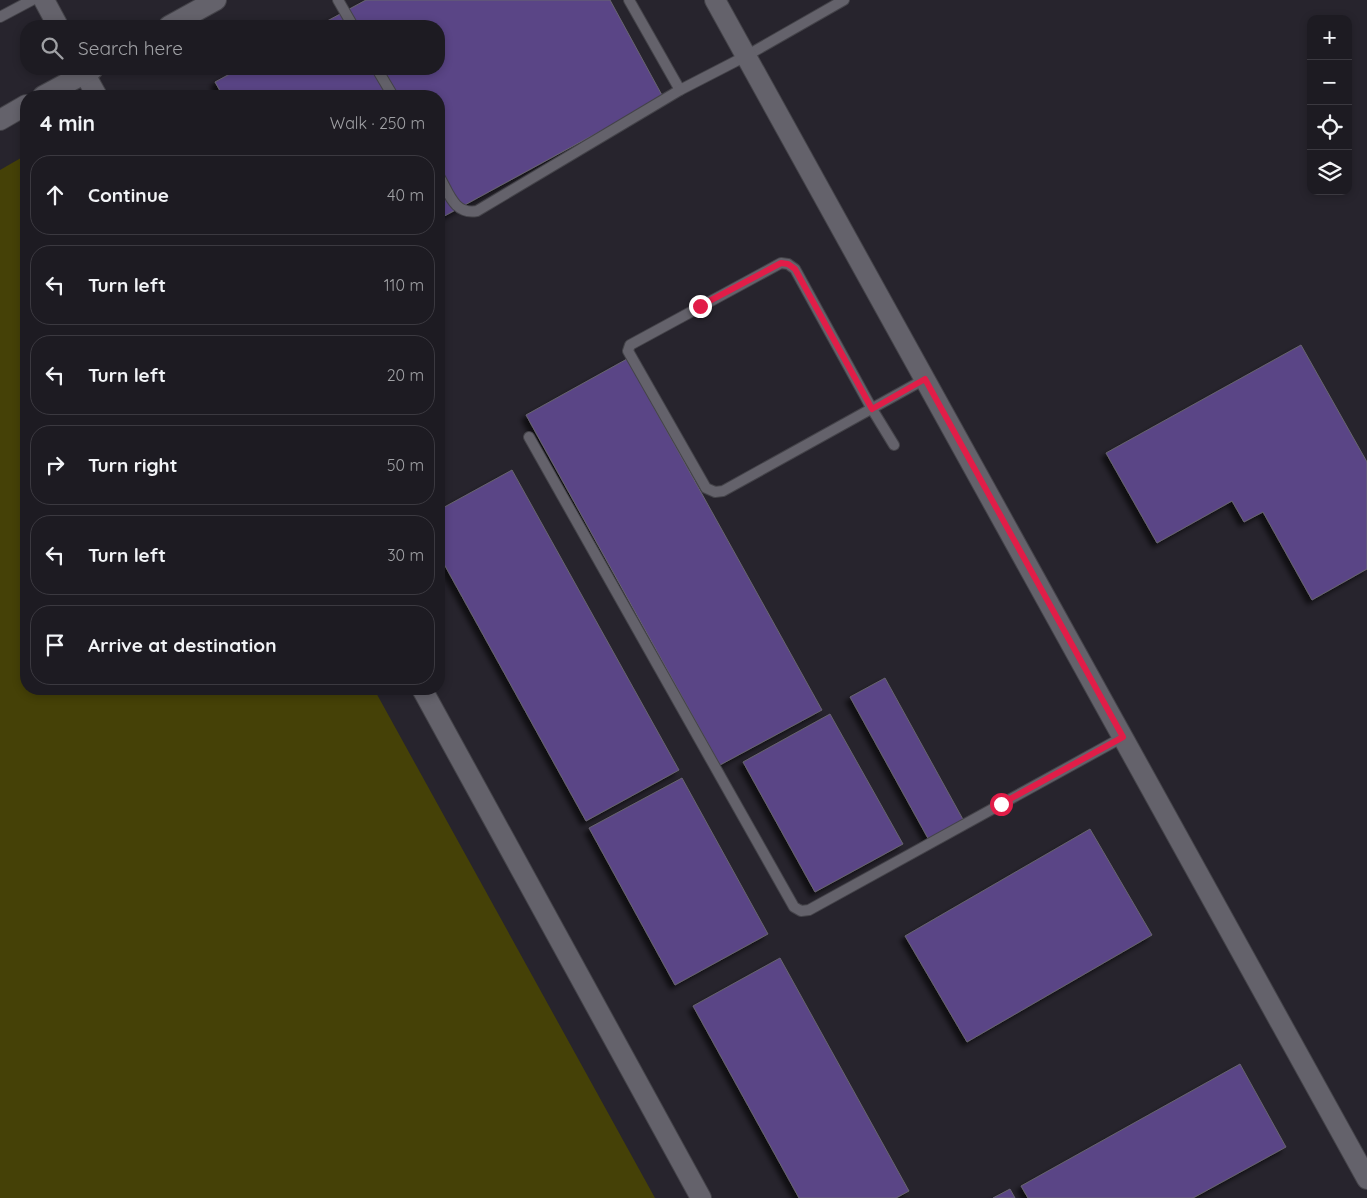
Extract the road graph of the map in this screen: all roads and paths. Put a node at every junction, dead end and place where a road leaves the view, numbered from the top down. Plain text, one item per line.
1 (32, 0) edge
2 (44, 0) edge
3 (216, 0) edge
4 (338, 0) edge
5 (629, 0) edge
6 (715, 0) edge
7 (844, 0) edge
8 (0, 17) edge
9 (55, 20) edge
10 (180, 20) edge
11 (350, 20) edge
12 (746, 56) junction
13 (78, 75) edge
14 (88, 75) edge
15 (381, 75) edge
16 (53, 90) edge
17 (94, 90) edge
18 (389, 90) edge
19 (680, 90) junction
20 (20, 109) edge
21 (0, 120) edge
22 (445, 187) edge
23 (925, 379) junction
24 (872, 409) junction
25 (529, 437) dead end
26 (894, 445) dead end
27 (425, 695) edge
28 (1123, 737) junction
29 (1367, 1179) edge
30 (701, 1198) edge

1 - 8 lane
2 - 9 street
3 - 10 street
4 - 11 lane
5 - 19 lane
6 - 12 street
7 - 12 lane
12 - 19 lane
12 - 23 street
13 - 16 street
14 - 17 street
15 - 18 lane
19 - 22 lane
20 - 21 street
23 - 24 lane
23 - 28 street
24 - 24 lane
24 - 26 lane
25 - 28 lane
27 - 30 street
28 - 29 street

